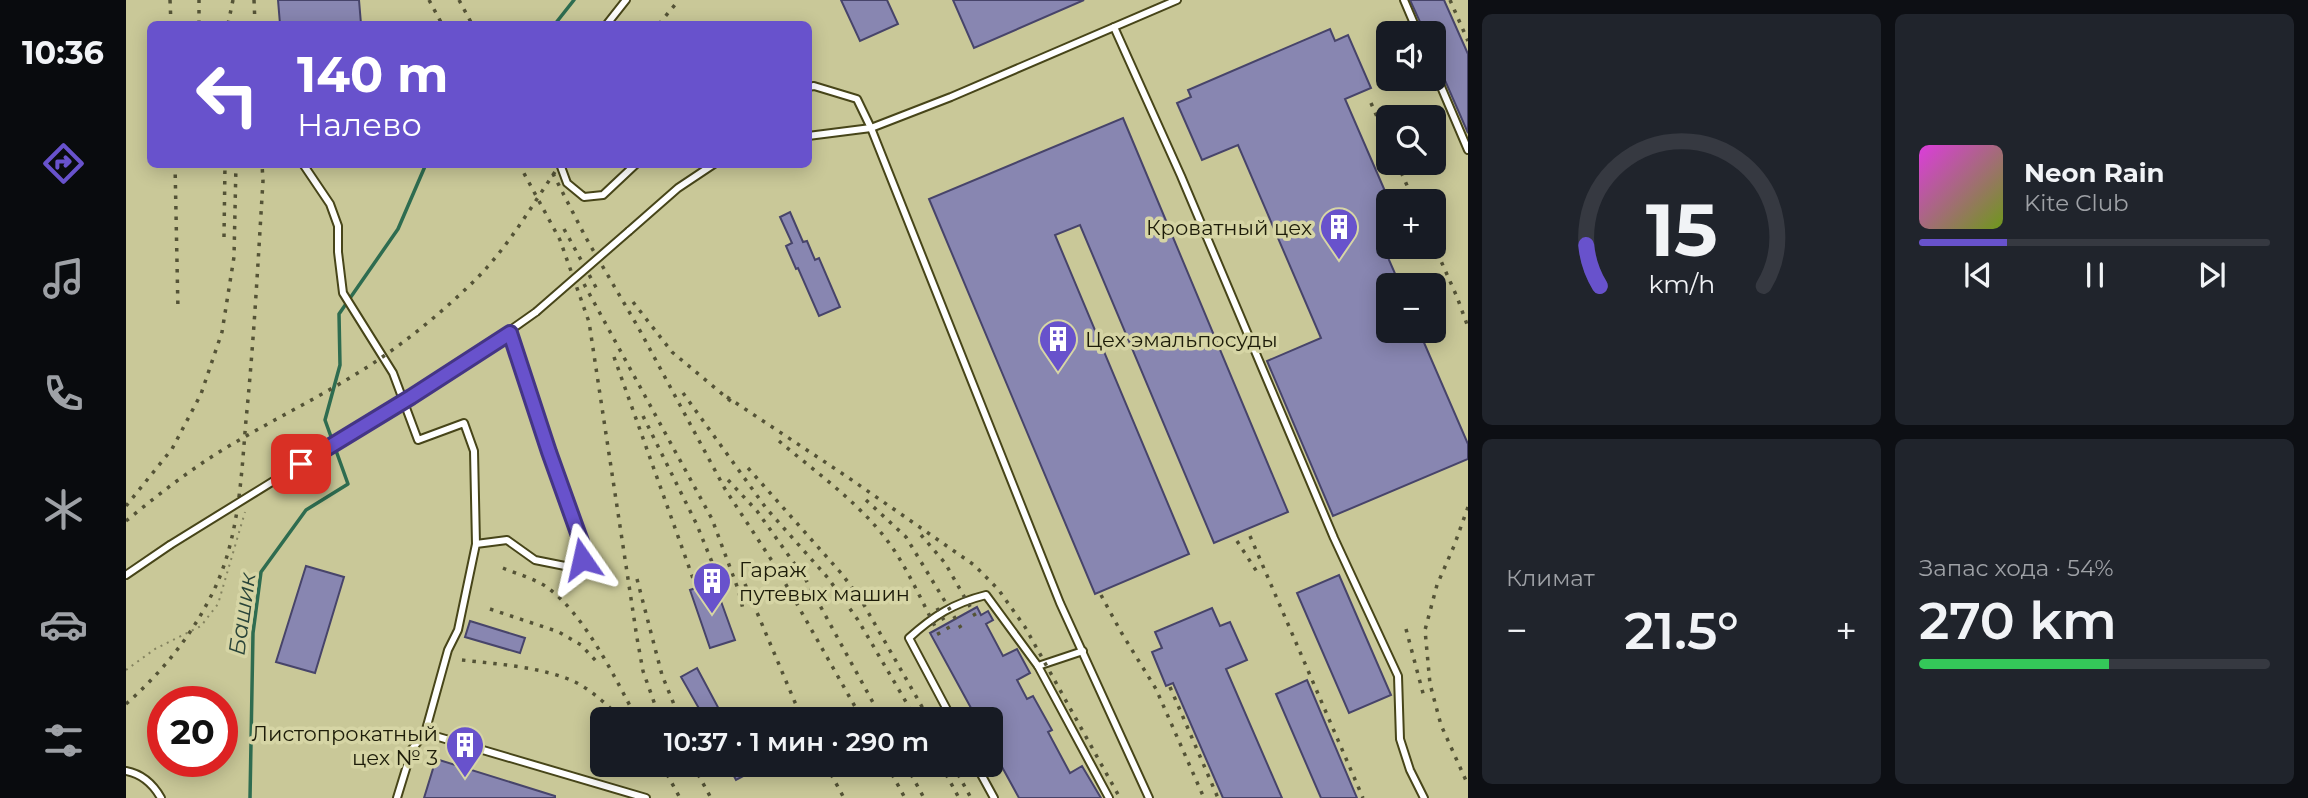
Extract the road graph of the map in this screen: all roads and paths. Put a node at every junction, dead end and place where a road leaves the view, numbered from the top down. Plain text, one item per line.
1 (626, 0) edge
2 (1177, 0) edge
3 (1404, 0) edge
4 (609, 21) edge
5 (1414, 21) edge
6 (1114, 27) junction
7 (812, 86) edge
8 (1443, 91) edge
9 (872, 128) junction
10 (812, 136) edge
11 (1468, 150) edge
12 (306, 168) edge
13 (561, 168) edge
14 (632, 168) edge
15 (708, 168) edge
16 (510, 333) junction
17 (245, 512) dead end
18 (476, 544) junction
19 (126, 575) edge
20 (1083, 651) junction
21 (1038, 666) junction
22 (126, 670) edge
23 (946, 707) edge
24 (425, 733) junction
25 (126, 771) edge
26 (983, 777) edge
27 (161, 798) edge
28 (397, 798) edge
29 (646, 798) edge
30 (994, 798) edge
31 (1109, 798) edge
32 (1149, 798) edge
33 (1424, 798) edge

1 - 4 lane
2 - 6 lane
3 - 5 lane
6 - 9 lane
6 - 33 lane
7 - 9 lane
8 - 11 lane
9 - 10 lane
9 - 20 lane
12 - 18 lane
13 - 14 lane
15 - 16 lane, bridge
16 - 18 lane
16 - 19 lane, bridge
17 - 22 path
18 - 24 lane
20 - 21 lane
20 - 32 lane
21 - 23 lane
21 - 31 lane
24 - 28 lane
24 - 29 lane
25 - 27 lane
26 - 30 lane

